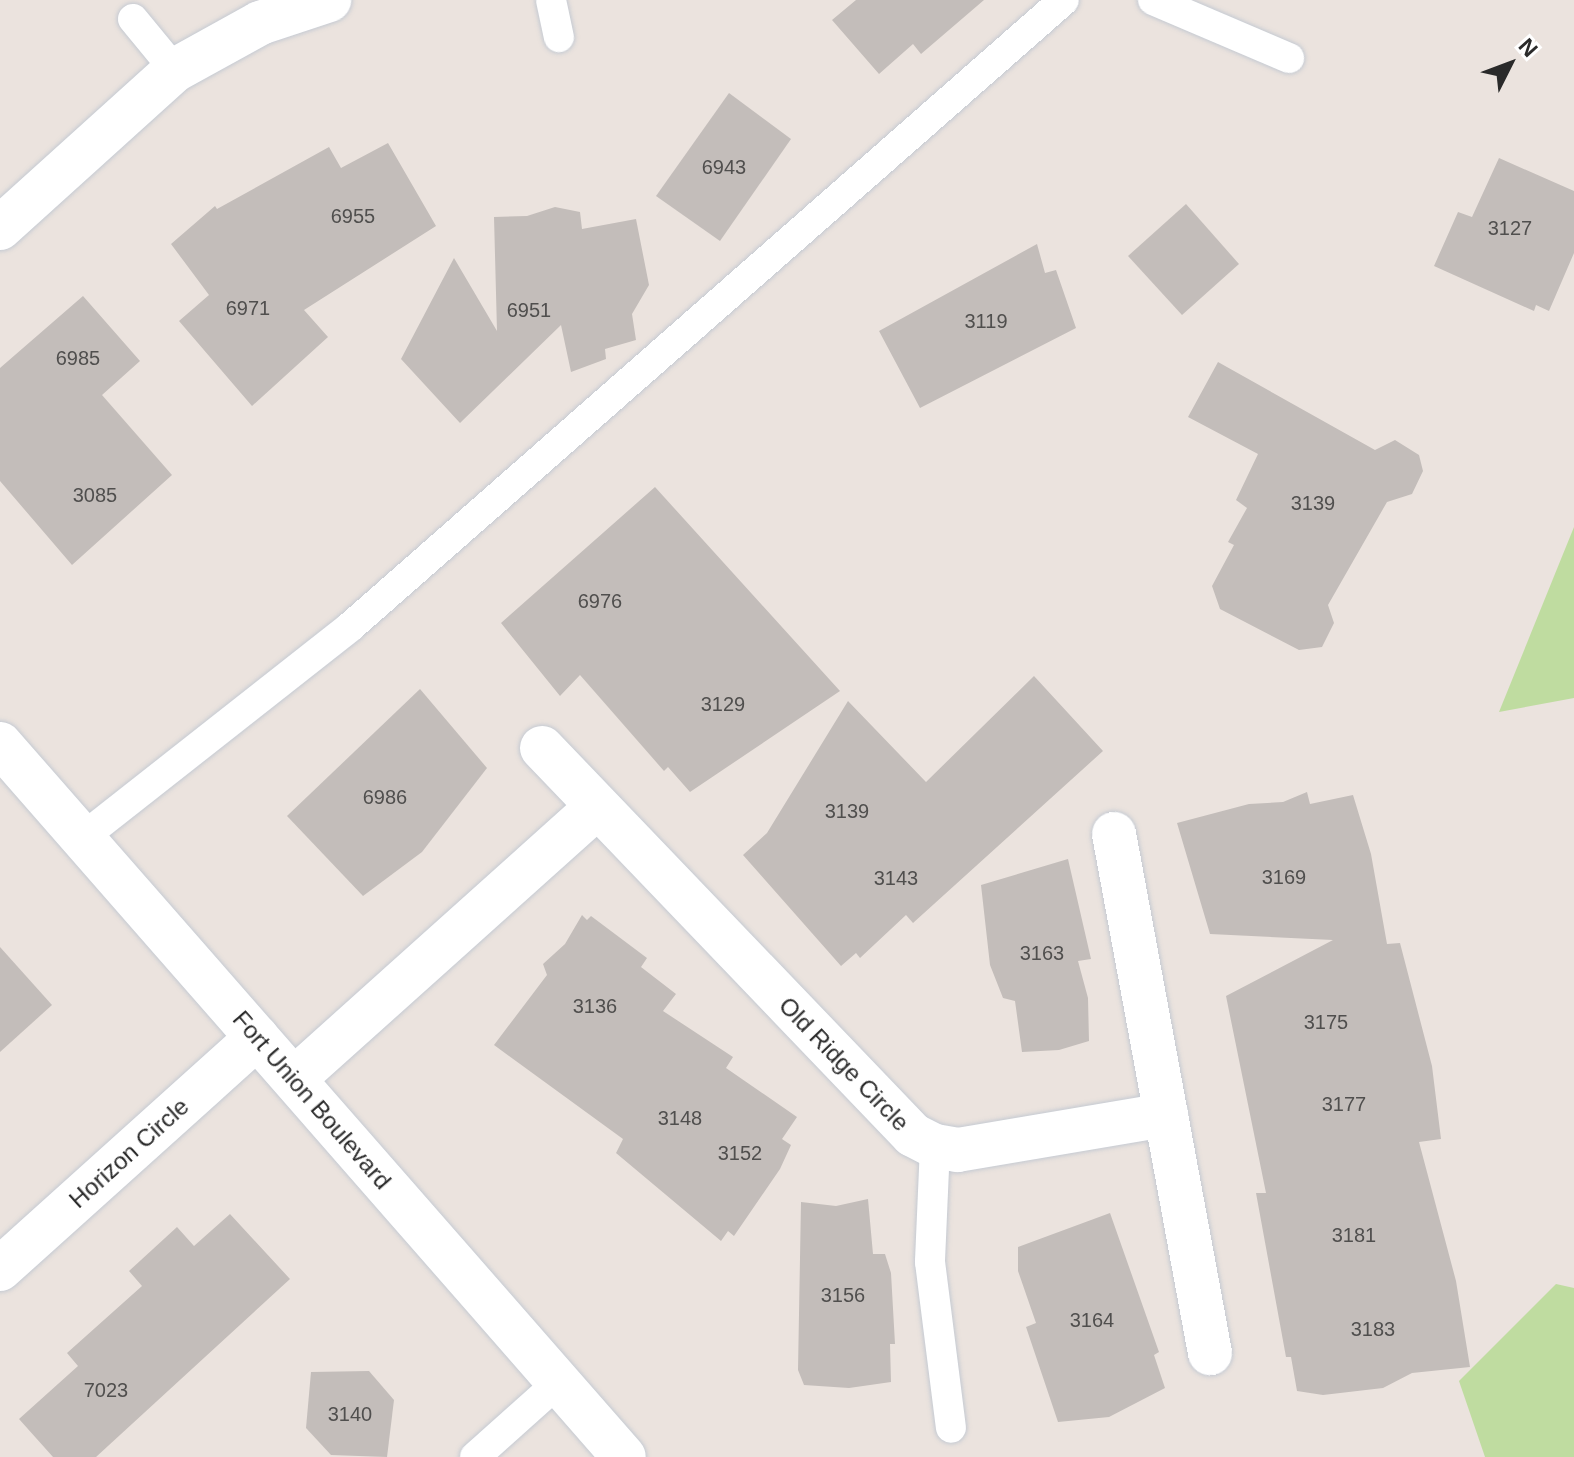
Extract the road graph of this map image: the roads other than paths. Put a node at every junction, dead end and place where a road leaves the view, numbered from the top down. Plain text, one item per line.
1 (329, 0) edge
2 (551, 0) edge
3 (1064, 0) edge
4 (1153, 0) edge
5 (133, 19) dead end
6 (559, 37) dead end
7 (1289, 58) dead end
8 (175, 70) junction
9 (0, 228) edge
10 (0, 744) edge
11 (542, 748) dead end
12 (597, 807) junction
13 (1114, 834) dead end
14 (82, 838) junction
15 (257, 1038) junction
16 (294, 1079) junction
17 (1166, 1115) junction
18 (935, 1146) junction
19 (0, 1269) edge
20 (1210, 1353) dead end
21 (559, 1382) junction
22 (951, 1428) dead end
23 (475, 1457) edge
24 (624, 1457) edge

1 - 8 street
2 - 6 lane
3 - 14 lane
4 - 7 lane
5 - 8 lane
8 - 9 street
10 - 14 street, Fort Union Boulevard
11 - 12 street, Old Ridge Circle
12 - 16 street
12 - 18 street, Old Ridge Circle
13 - 17 street
14 - 15 street, Fort Union Boulevard
15 - 16 street, Fort Union Boulevard
15 - 19 street, Horizon Circle
16 - 21 street, Fort Union Boulevard
17 - 18 street, Old Ridge Circle
17 - 20 street
18 - 22 lane
21 - 23 lane
21 - 24 street, Fort Union Boulevard

